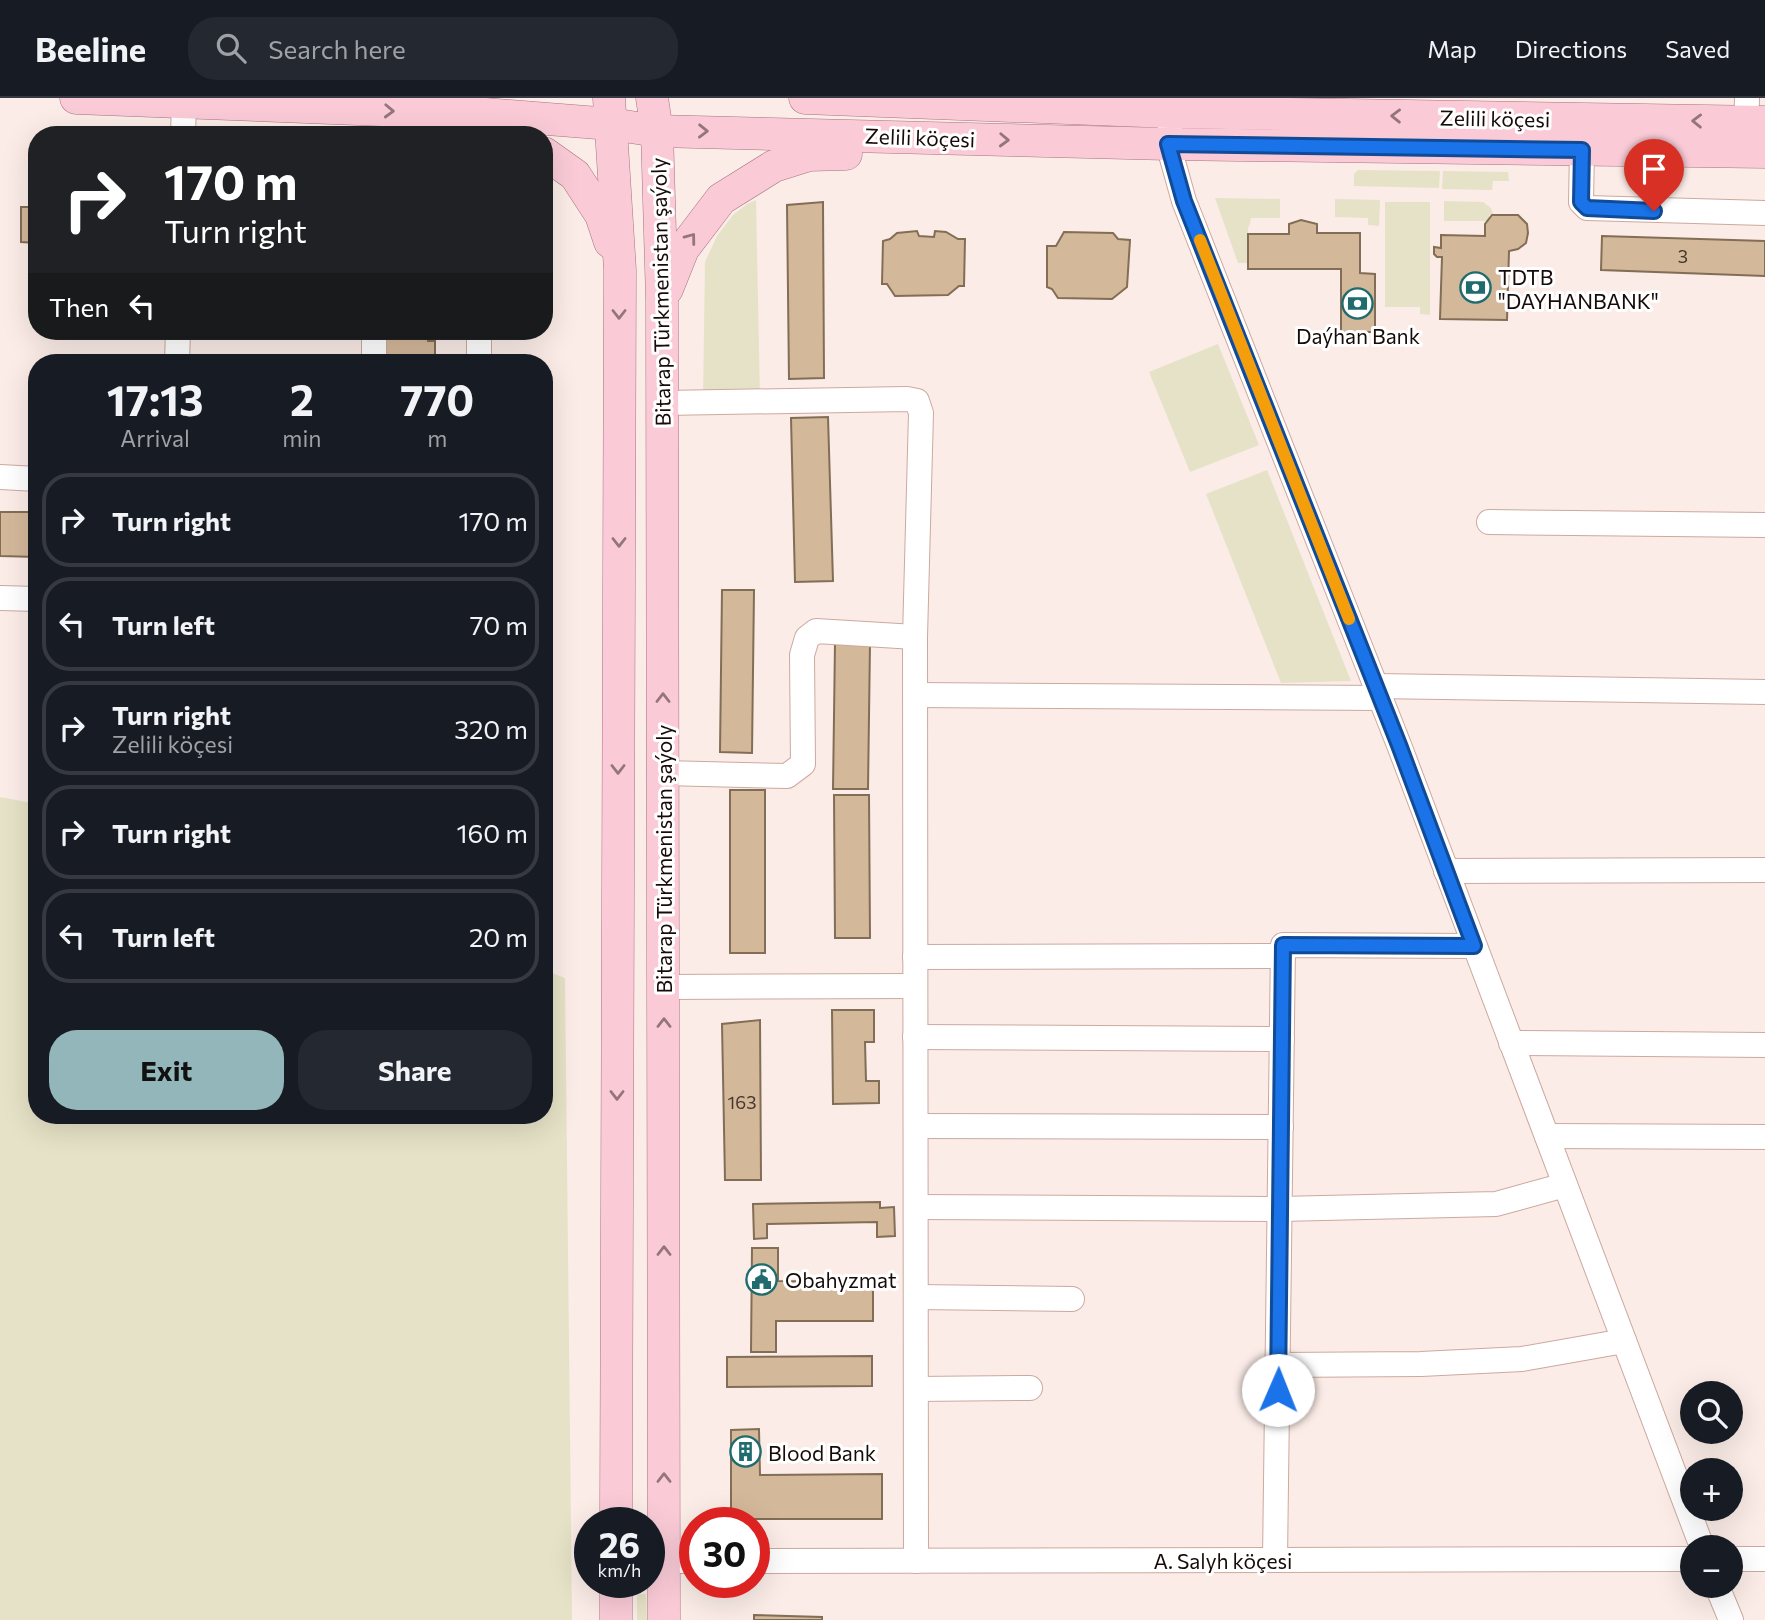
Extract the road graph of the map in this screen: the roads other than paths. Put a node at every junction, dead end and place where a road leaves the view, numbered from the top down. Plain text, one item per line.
1 (76, 98) edge
2 (652, 98) edge
3 (805, 98) edge
4 (811, 98) edge
5 (184, 103) junction
6 (1173, 105) edge
7 (610, 111) edge
8 (485, 114) junction
9 (183, 126) edge
10 (505, 126) edge
11 (1754, 129) edge
12 (657, 131) junction
13 (934, 138) junction
14 (1168, 144) junction
15 (1582, 150) junction
16 (553, 159) edge
17 (1765, 212) edge
18 (620, 270) junction
19 (662, 300) junction
20 (663, 403) junction
21 (0, 477) edge
22 (28, 479) edge
23 (1489, 522) dead end
24 (1765, 525) edge
25 (0, 598) edge
26 (28, 599) edge
27 (915, 637) junction
28 (1378, 692) junction
29 (1765, 692) edge
30 (915, 695) junction
31 (663, 773) junction
32 (1765, 870) edge
33 (1446, 871) junction
34 (1474, 946) junction
35 (1283, 956) junction
36 (915, 957) junction
37 (915, 986) junction
38 (664, 987) junction
39 (915, 1037) junction
40 (1282, 1040) junction
41 (1511, 1043) junction
42 (1765, 1045) edge
43 (916, 1126) junction
44 (1281, 1127) junction
45 (1546, 1136) junction
46 (1765, 1137) edge
47 (1565, 1185) junction
48 (916, 1207) junction
49 (1280, 1209) junction
50 (916, 1297) junction
51 (1072, 1299) dead end
52 (1624, 1341) junction
53 (1279, 1365) junction
54 (1030, 1388) dead end
55 (916, 1389) junction
56 (616, 1507) edge
57 (1697, 1535) edge
58 (1680, 1559) edge
59 (1743, 1559) edge
60 (1765, 1559) edge
61 (1275, 1560) junction
62 (669, 1561) edge
63 (770, 1561) edge
64 (916, 1561) junction
65 (616, 1598) edge
66 (1722, 1598) edge
67 (616, 1620) edge
68 (664, 1620) edge
69 (1731, 1620) edge

1 - 5 main road, Zelili köçesi
2 - 12 main road, Bitarap Türkmenistan şaýoly
3 - 4 main road, Zelili köçesi
4 - 6 main road, Zelili köçesi
5 -> 8 main road, Zelili köçesi
5 - 9 street
11 -> 6 main road, Zelili köçesi
6 - 14 street
7 - 8 main road, Zelili köçesi
7 - 12 main road, Zelili köçesi
7 - 18 main road, Bitarap Türkmenistan şaýoly
8 - 10 main road
11 - 15 main road, Zelili köçesi
12 -> 13 main road, Zelili köçesi
12 - 19 main road, Bitarap Türkmenistan şaýoly
13 -> 14 main road, Zelili köçesi
19 -> 13 main road
14 - 15 main road, Zelili köçesi
14 - 28 street
15 - 17 street
16 - 18 main road
18 -> 56 main road, Bitarap Türkmenistan şaýoly
19 - 20 main road, Bitarap Türkmenistan şaýoly
20 - 27 street
31 -> 20 main road, Bitarap Türkmenistan şaýoly
21 - 22 street
23 - 24 street
25 - 26 street
27 - 30 street
27 - 31 street
28 - 29 street
28 - 30 street
28 - 33 street
30 - 36 street
31 - 38 main road, Bitarap Türkmenistan şaýoly
32 - 33 street
33 - 34 street
34 - 35 street
34 - 41 street
35 - 36 street
35 - 40 street
36 - 37 street
37 - 38 street
37 - 39 street
62 -> 38 main road, Bitarap Türkmenistan şaýoly
39 - 40 street
39 - 43 street
40 - 44 street
41 - 42 street
41 - 45 street
43 - 44 street
43 - 48 street
44 - 49 street
45 - 46 street
45 - 47 street
47 - 49 street
47 - 52 street
48 - 49 street
48 - 50 street
49 - 53 street
50 - 51 street
50 - 55 street
52 - 53 street
52 - 57 street
53 - 61 street
54 - 55 street
55 - 64 street
58 - 61 street, A. Salyh köçesi
59 - 60 street
61 - 64 street, A. Salyh köçesi
62 - 68 main road, Bitarap Türkmenistan şaýoly
63 - 64 street, A. Salyh köçesi
65 - 67 main road
66 - 69 street

